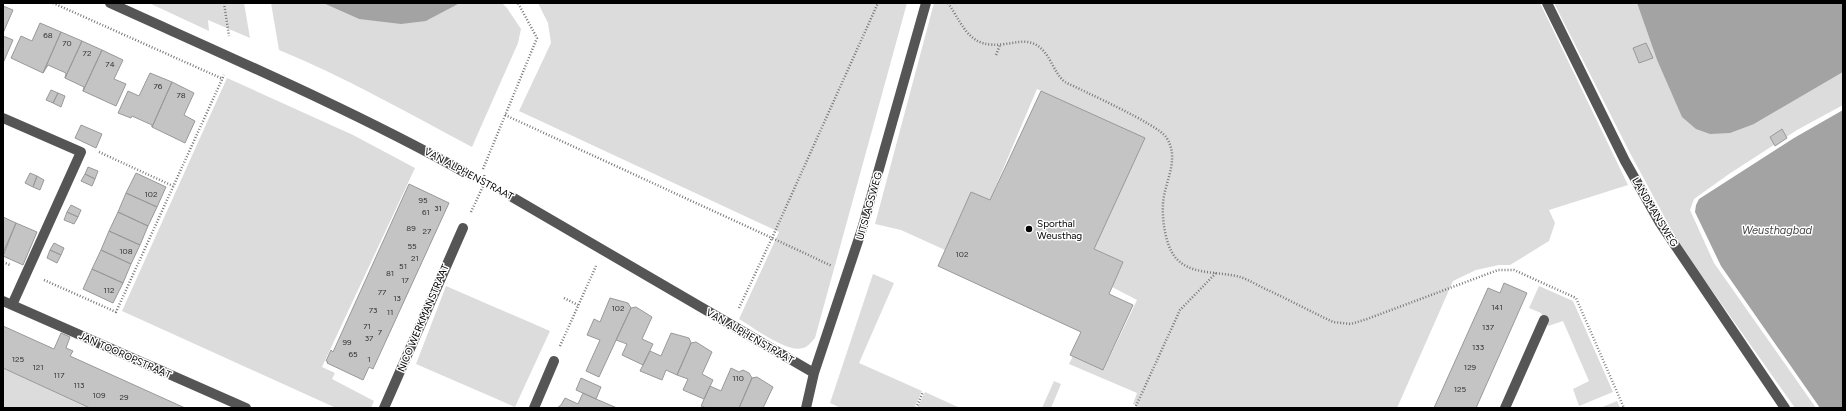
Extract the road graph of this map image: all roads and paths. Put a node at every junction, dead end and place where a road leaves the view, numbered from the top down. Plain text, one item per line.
1 (53, 3) edge
2 (110, 3) edge
3 (224, 3) edge
4 (518, 3) edge
5 (878, 3) edge
6 (926, 3) edge
7 (948, 3) edge
8 (1547, 3) edge
9 (1000, 44) junction
10 (996, 55) dead end
11 (232, 58) junction
12 (223, 79) junction
13 (505, 115) junction
14 (3, 118) edge
15 (81, 152) junction
16 (464, 172) joint
17 (485, 182) junction
18 (174, 186) junction
19 (512, 197) joint
20 (463, 228) joint
21 (772, 238) junction
22 (604, 251) junction
23 (3, 262) edge
24 (27, 273) junction
25 (849, 273) junction
26 (1216, 273) junction
27 (564, 298) dead end
28 (8, 303) edge
29 (578, 305) junction
30 (1544, 320) dead end
31 (731, 324) junction
32 (554, 361) joint
33 (814, 373) junction
34 (924, 392) dead end
35 (1136, 406) dead end
36 (246, 408) edge
37 (384, 408) edge
38 (534, 408) edge
39 (806, 408) edge
40 (916, 408) edge
41 (1505, 408) edge
42 (1624, 408) edge
43 (1785, 408) edge

1 - 12 path
2 - 11 street, VAN ALPHENSTRAAT
3 - 11 path
4 - 13 path
5 - 21 path
6 - 25 street, UITSLAGSWEG
7 - 9 path
8 - 43 street, LANDMANSWEG
9 - 10 path
9 - 26 path
11 - 12 path
11 - 16 street, VAN ALPHENSTRAAT
12 - 18 path
13 - 17 path
13 - 21 path
14 - 15 street
15 - 18 path
15 - 24 street
16 - 17 path, VAN ALPHENSTRAAT
17 - 19 path, VAN ALPHENSTRAAT
17 - 20 path
18 - 24 path
19 - 22 street, VAN ALPHENSTRAAT
20 - 37 street, NICO WERKMANSTRAAT
21 - 25 path
21 - 31 path
22 - 29 path
22 - 31 street, VAN ALPHENSTRAAT
23 - 24 path
24 - 28 street
25 - 33 street, UITSLAGSWEG
26 - 35 path
26 - 42 path
27 - 29 path
28 - 36 street, JAN TOOROPSTRAAT
29 - 32 path
30 - 41 street
31 - 33 street, VAN ALPHENSTRAAT
32 - 38 street
33 - 39 street, UITSLAGSWEG
34 - 40 path

